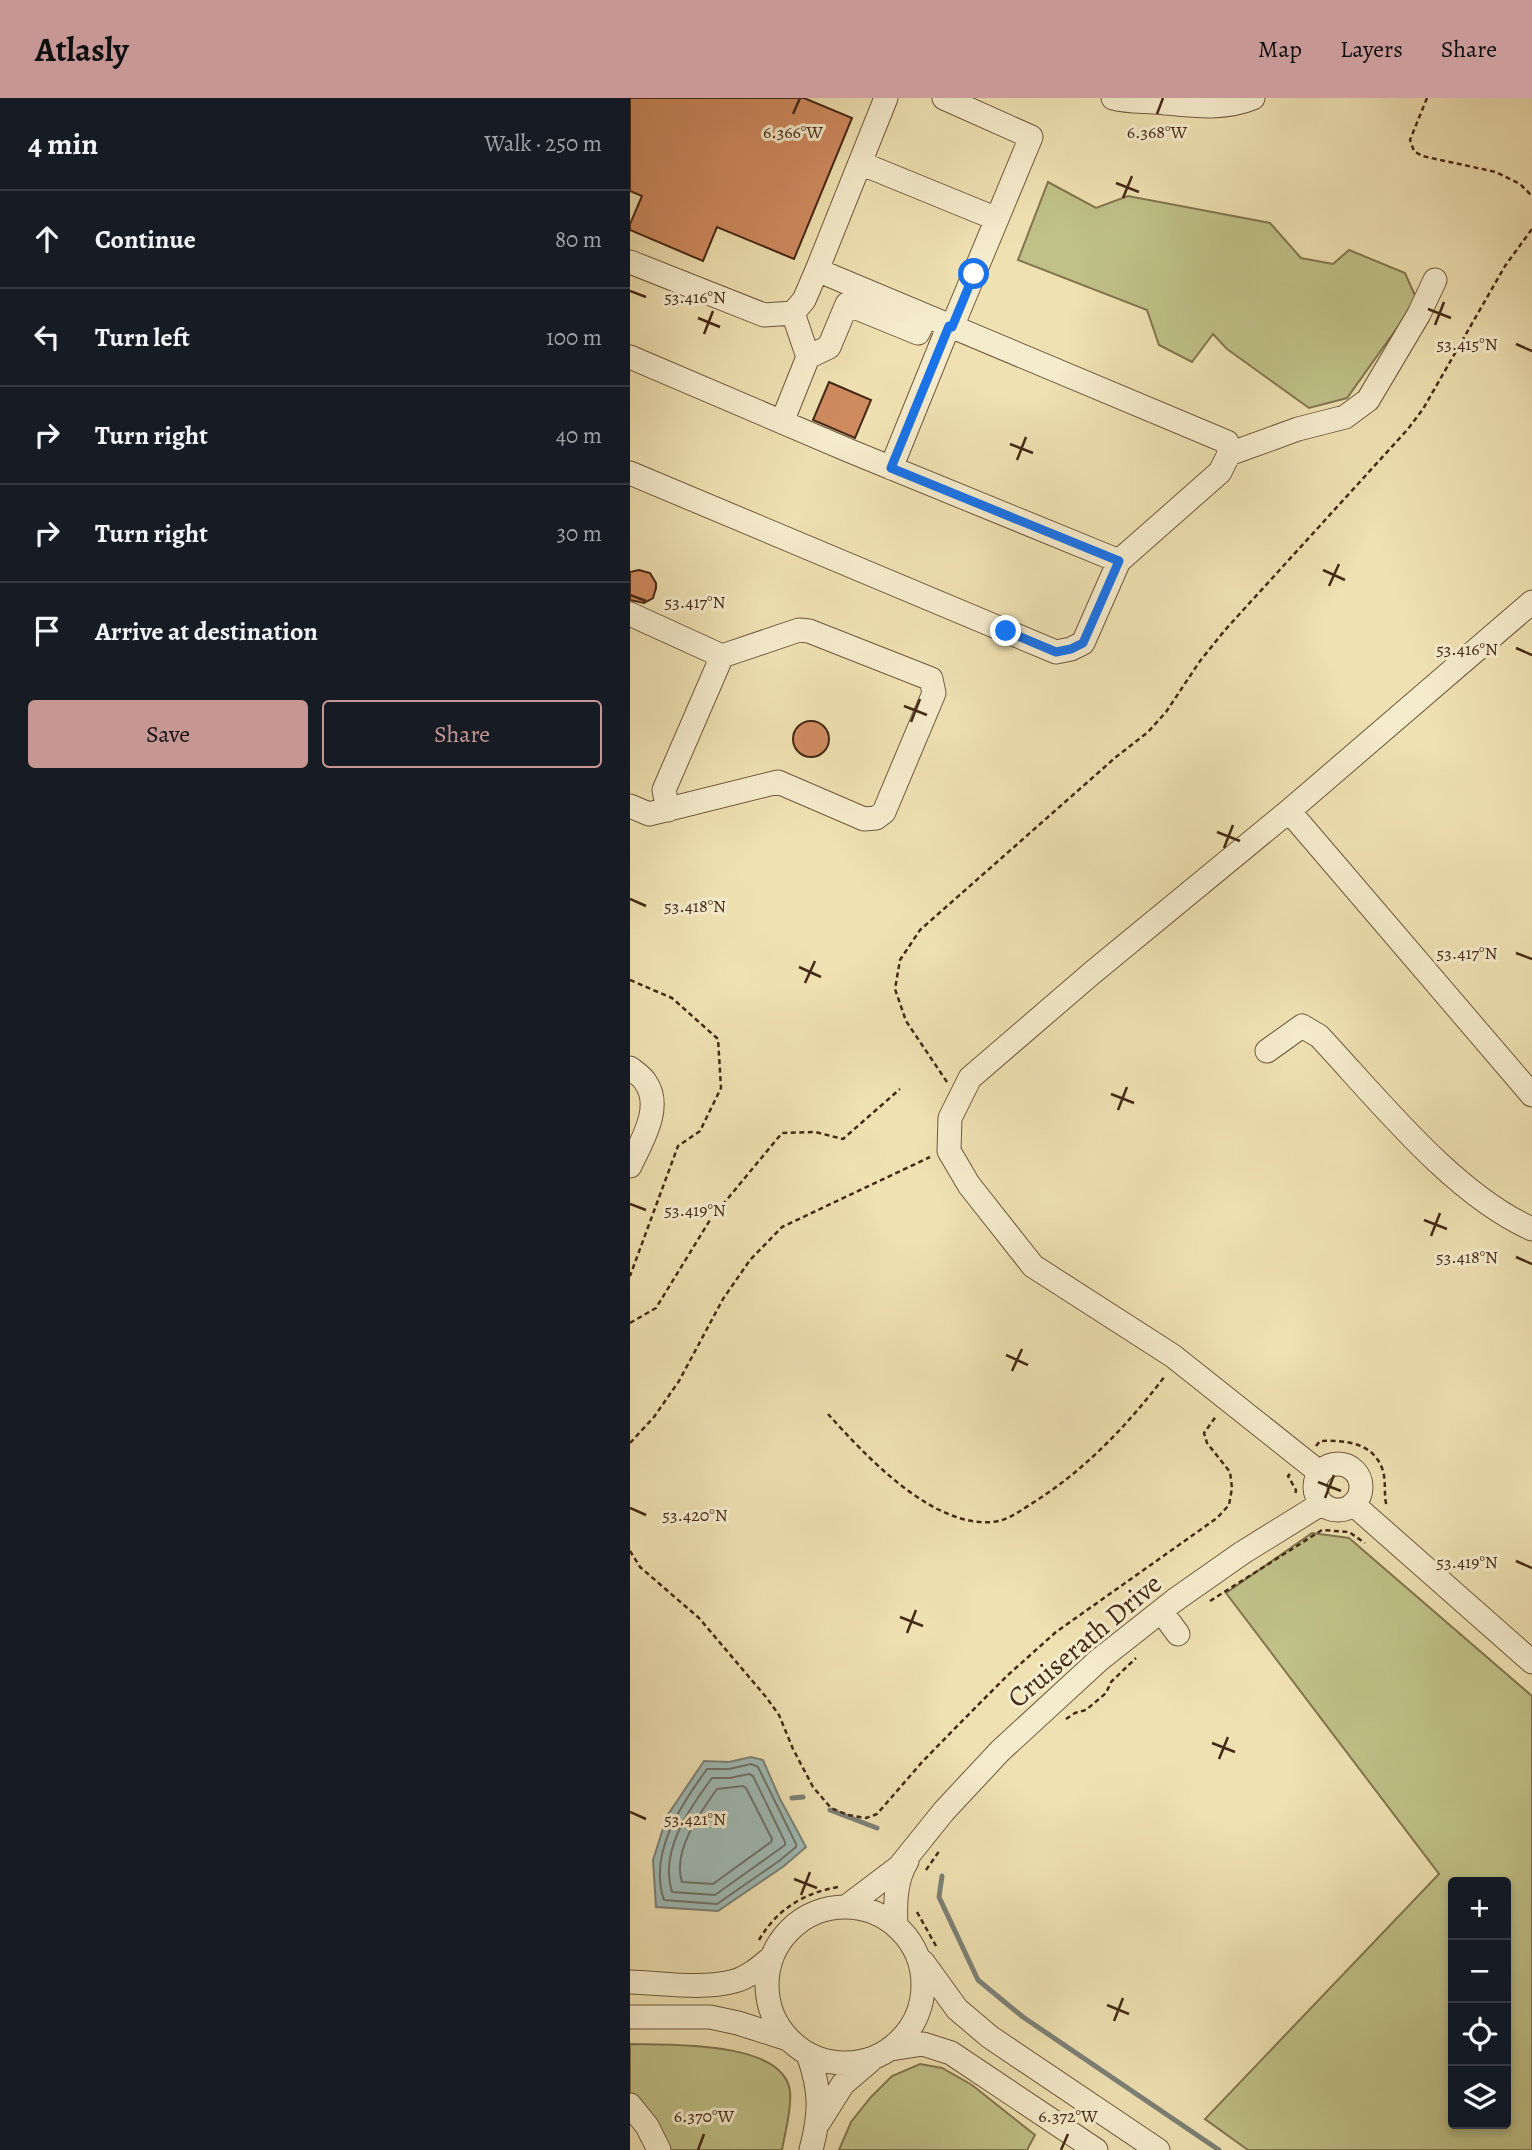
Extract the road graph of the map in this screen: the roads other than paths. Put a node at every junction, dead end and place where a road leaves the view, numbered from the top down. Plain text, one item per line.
1 (944, 98) edge
2 (1113, 98) edge
3 (1253, 98) edge
4 (880, 99) edge
5 (1184, 102) edge
6 (860, 163) junction
7 (997, 219) junction
8 (630, 262) edge
9 (817, 270) junction
10 (1436, 280) dead end
11 (793, 313) junction
12 (926, 316) junction
13 (951, 326) junction
14 (630, 357) edge
15 (808, 357) junction
16 (782, 422) junction
17 (1229, 454) junction
18 (891, 468) junction
19 (630, 473) edge
20 (1119, 561) junction
21 (1532, 602) edge
22 (630, 614) edge
23 (722, 656) junction
24 (630, 806) edge
25 (668, 810) junction
26 (1280, 818) junction
27 (1267, 1051) dead end
28 (630, 1068) edge
29 (1532, 1095) edge
30 (630, 1166) edge
31 (1532, 1229) edge
32 (1320, 1472) junction
33 (1321, 1504) junction
34 (1353, 1504) junction
35 (1161, 1611) junction
36 (1178, 1634) dead end
37 (1532, 1662) edge
38 (911, 1852) junction
39 (845, 1896) junction
40 (896, 1926) junction
41 (764, 1951) junction
42 (928, 1953) junction
43 (630, 1982) edge
44 (630, 2017) edge
45 (788, 2039) junction
46 (808, 2054) junction
47 (882, 2054) junction
48 (630, 2105) edge
49 (819, 2122) junction
50 (659, 2150) edge
51 (811, 2150) edge
52 (1096, 2150) edge
53 (1158, 2150) edge

1 - 7 street
2 - 5 street
3 - 5 street
4 - 6 street
6 - 7 street
6 - 9 street
7 - 13 street
8 - 11 street
9 - 11 street
9 - 12 street
10 - 17 street
11 - 15 street
12 - 13 street
12 - 15 street
13 - 17 street
13 - 18 street
14 - 16 street
15 - 16 street
16 - 18 street
16 - 18 street
17 - 20 street
18 - 20 street
19 - 20 street
21 - 26 street
22 - 23 street
23 - 25 street
23 - 25 street
24 - 25 street
26 - 29 street
26 - 32 street
27 - 31 street
28 - 30 street
32 - 33 street
32 - 34 street
33 - 34 street
33 - 35 street, Cruiserath Drive
34 - 37 street
35 - 36 street
35 - 38 street, Cruiserath Drive
38 - 39 street, Cruiserath Drive
38 - 40 street, Cruiserath Drive
39 - 40 street
39 - 41 street
40 - 42 street
41 - 43 street
41 - 45 street
42 - 47 street
42 - 53 street
44 - 45 street
45 - 46 street
46 - 47 street
46 - 49 street
47 - 49 street
47 - 52 street
48 - 50 street
49 - 51 street

